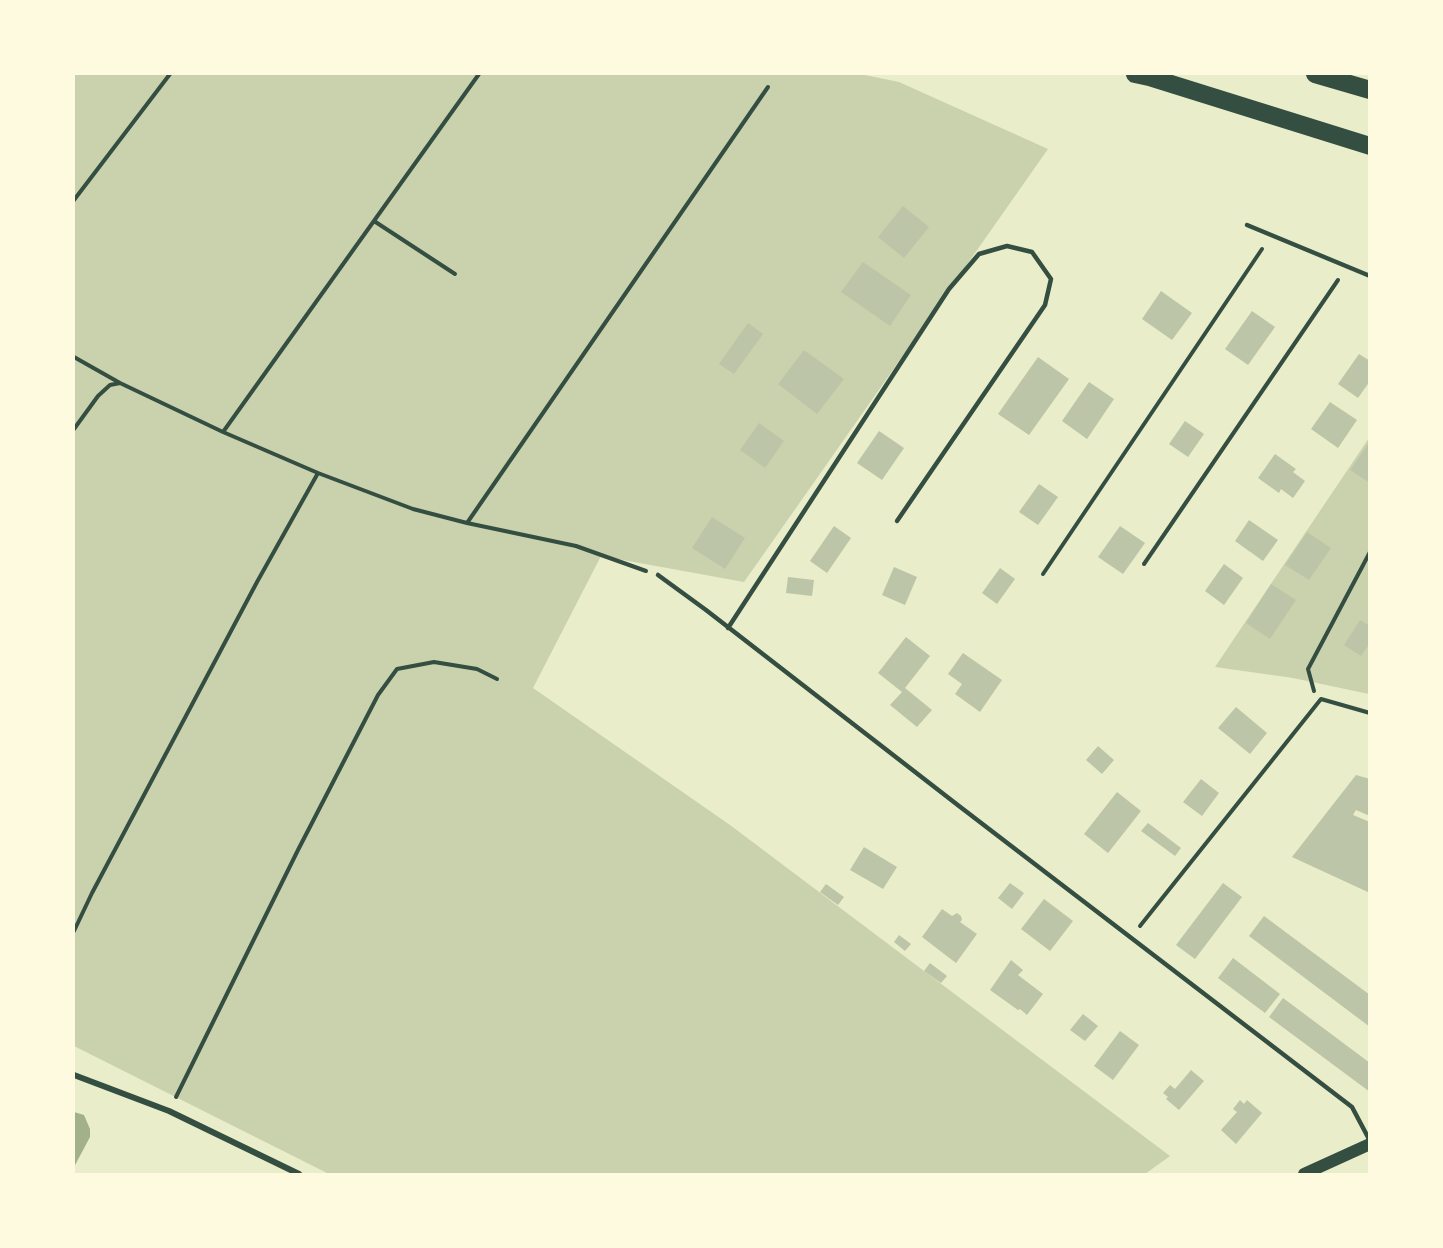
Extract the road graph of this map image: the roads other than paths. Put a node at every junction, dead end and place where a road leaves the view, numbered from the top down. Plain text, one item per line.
1 (1135, 74) edge
2 (1315, 74) edge
3 (1370, 90) edge
4 (1370, 146) edge
5 (1247, 225) dead end
6 (1370, 276) edge
7 (897, 521) dead end
8 (658, 575) road end
9 (728, 628) junction
10 (74, 1076) edge
11 (1370, 1142) edge
12 (299, 1174) edge
13 (1304, 1174) edge

1 - 4 highway
2 - 3 highway
5 - 6 lane
7 - 9 lane
8 - 9 lane
9 - 11 lane
10 - 12 street
11 - 13 main road

